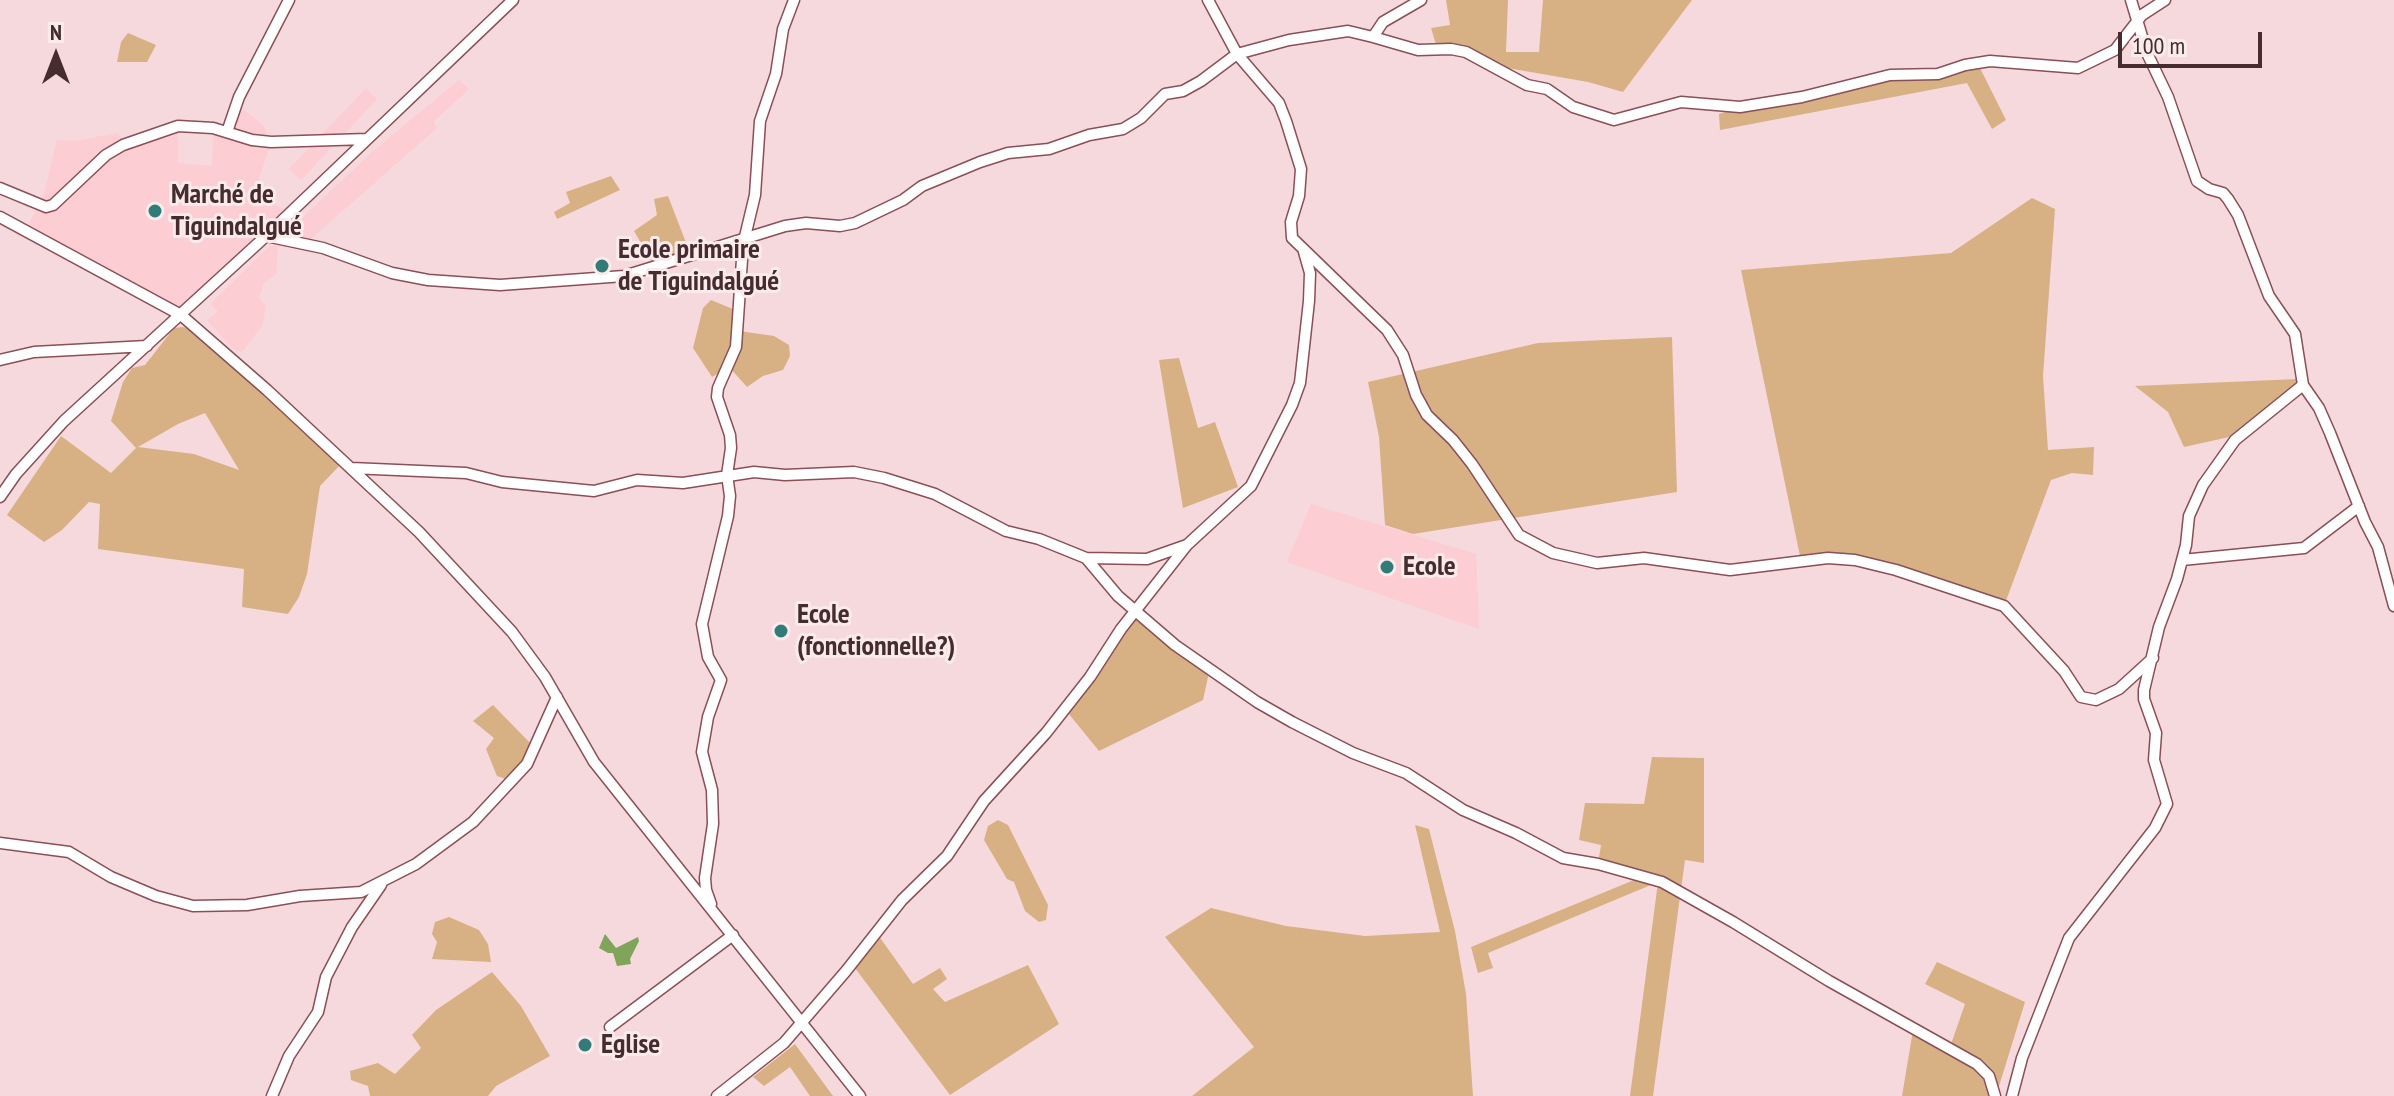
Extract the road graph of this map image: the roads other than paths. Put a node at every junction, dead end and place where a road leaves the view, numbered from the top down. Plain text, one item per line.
1 (289, 0) edge
2 (513, 0) edge
3 (794, 0) edge
4 (1208, 0) edge
5 (1421, 0) edge
6 (2131, 0) edge
7 (2165, 0) edge
8 (2137, 21) junction
9 (1373, 37) junction
10 (1237, 54) junction
11 (227, 132) junction
12 (367, 139) junction
13 (0, 188) edge
14 (0, 217) edge
15 (266, 236) junction
16 (744, 238) junction
17 (1304, 250) junction
18 (181, 315) junction
19 (147, 346) junction
20 (0, 360) edge
21 (2303, 385) junction
22 (351, 468) junction
23 (727, 475) junction
24 (0, 497) edge
25 (2359, 506) junction
26 (1187, 545) junction
27 (1086, 558) junction
28 (2182, 560) junction
29 (2394, 606) edge
30 (1136, 610) junction
31 (2153, 658) junction
32 (557, 697) junction
33 (0, 843) edge
34 (382, 883) junction
35 (715, 913) junction
36 (733, 935) junction
37 (802, 1023) junction
38 (610, 1027) dead end
39 (272, 1096) edge
40 (717, 1096) edge
41 (860, 1096) edge
42 (1995, 1096) edge
43 (2012, 1096) edge

1 - 11 street
2 - 12 street
3 - 16 street
4 - 10 street
5 - 9 street
6 - 8 street
7 - 8 street
8 - 9 street
8 - 21 street
9 - 10 street
10 - 16 street
10 - 17 street
11 - 12 street
11 - 13 street
12 - 15 street
14 - 18 street
15 - 16 street
15 - 18 street
16 - 23 street
17 - 26 street
17 - 31 street
18 - 19 street
18 - 22 street
19 - 20 street
19 - 24 street
21 - 25 street
21 - 28 street
22 - 23 street
22 - 32 street
23 - 27 street
23 - 35 street
25 - 28 street
25 - 29 street
26 - 27 street
26 - 30 street
27 - 30 street
28 - 31 street
30 - 37 street
30 - 42 street
31 - 43 street
32 - 34 street
32 - 35 street
33 - 34 street
34 - 39 street
35 - 36 street
36 - 37 street
36 - 38 street
37 - 40 street
37 - 41 street

